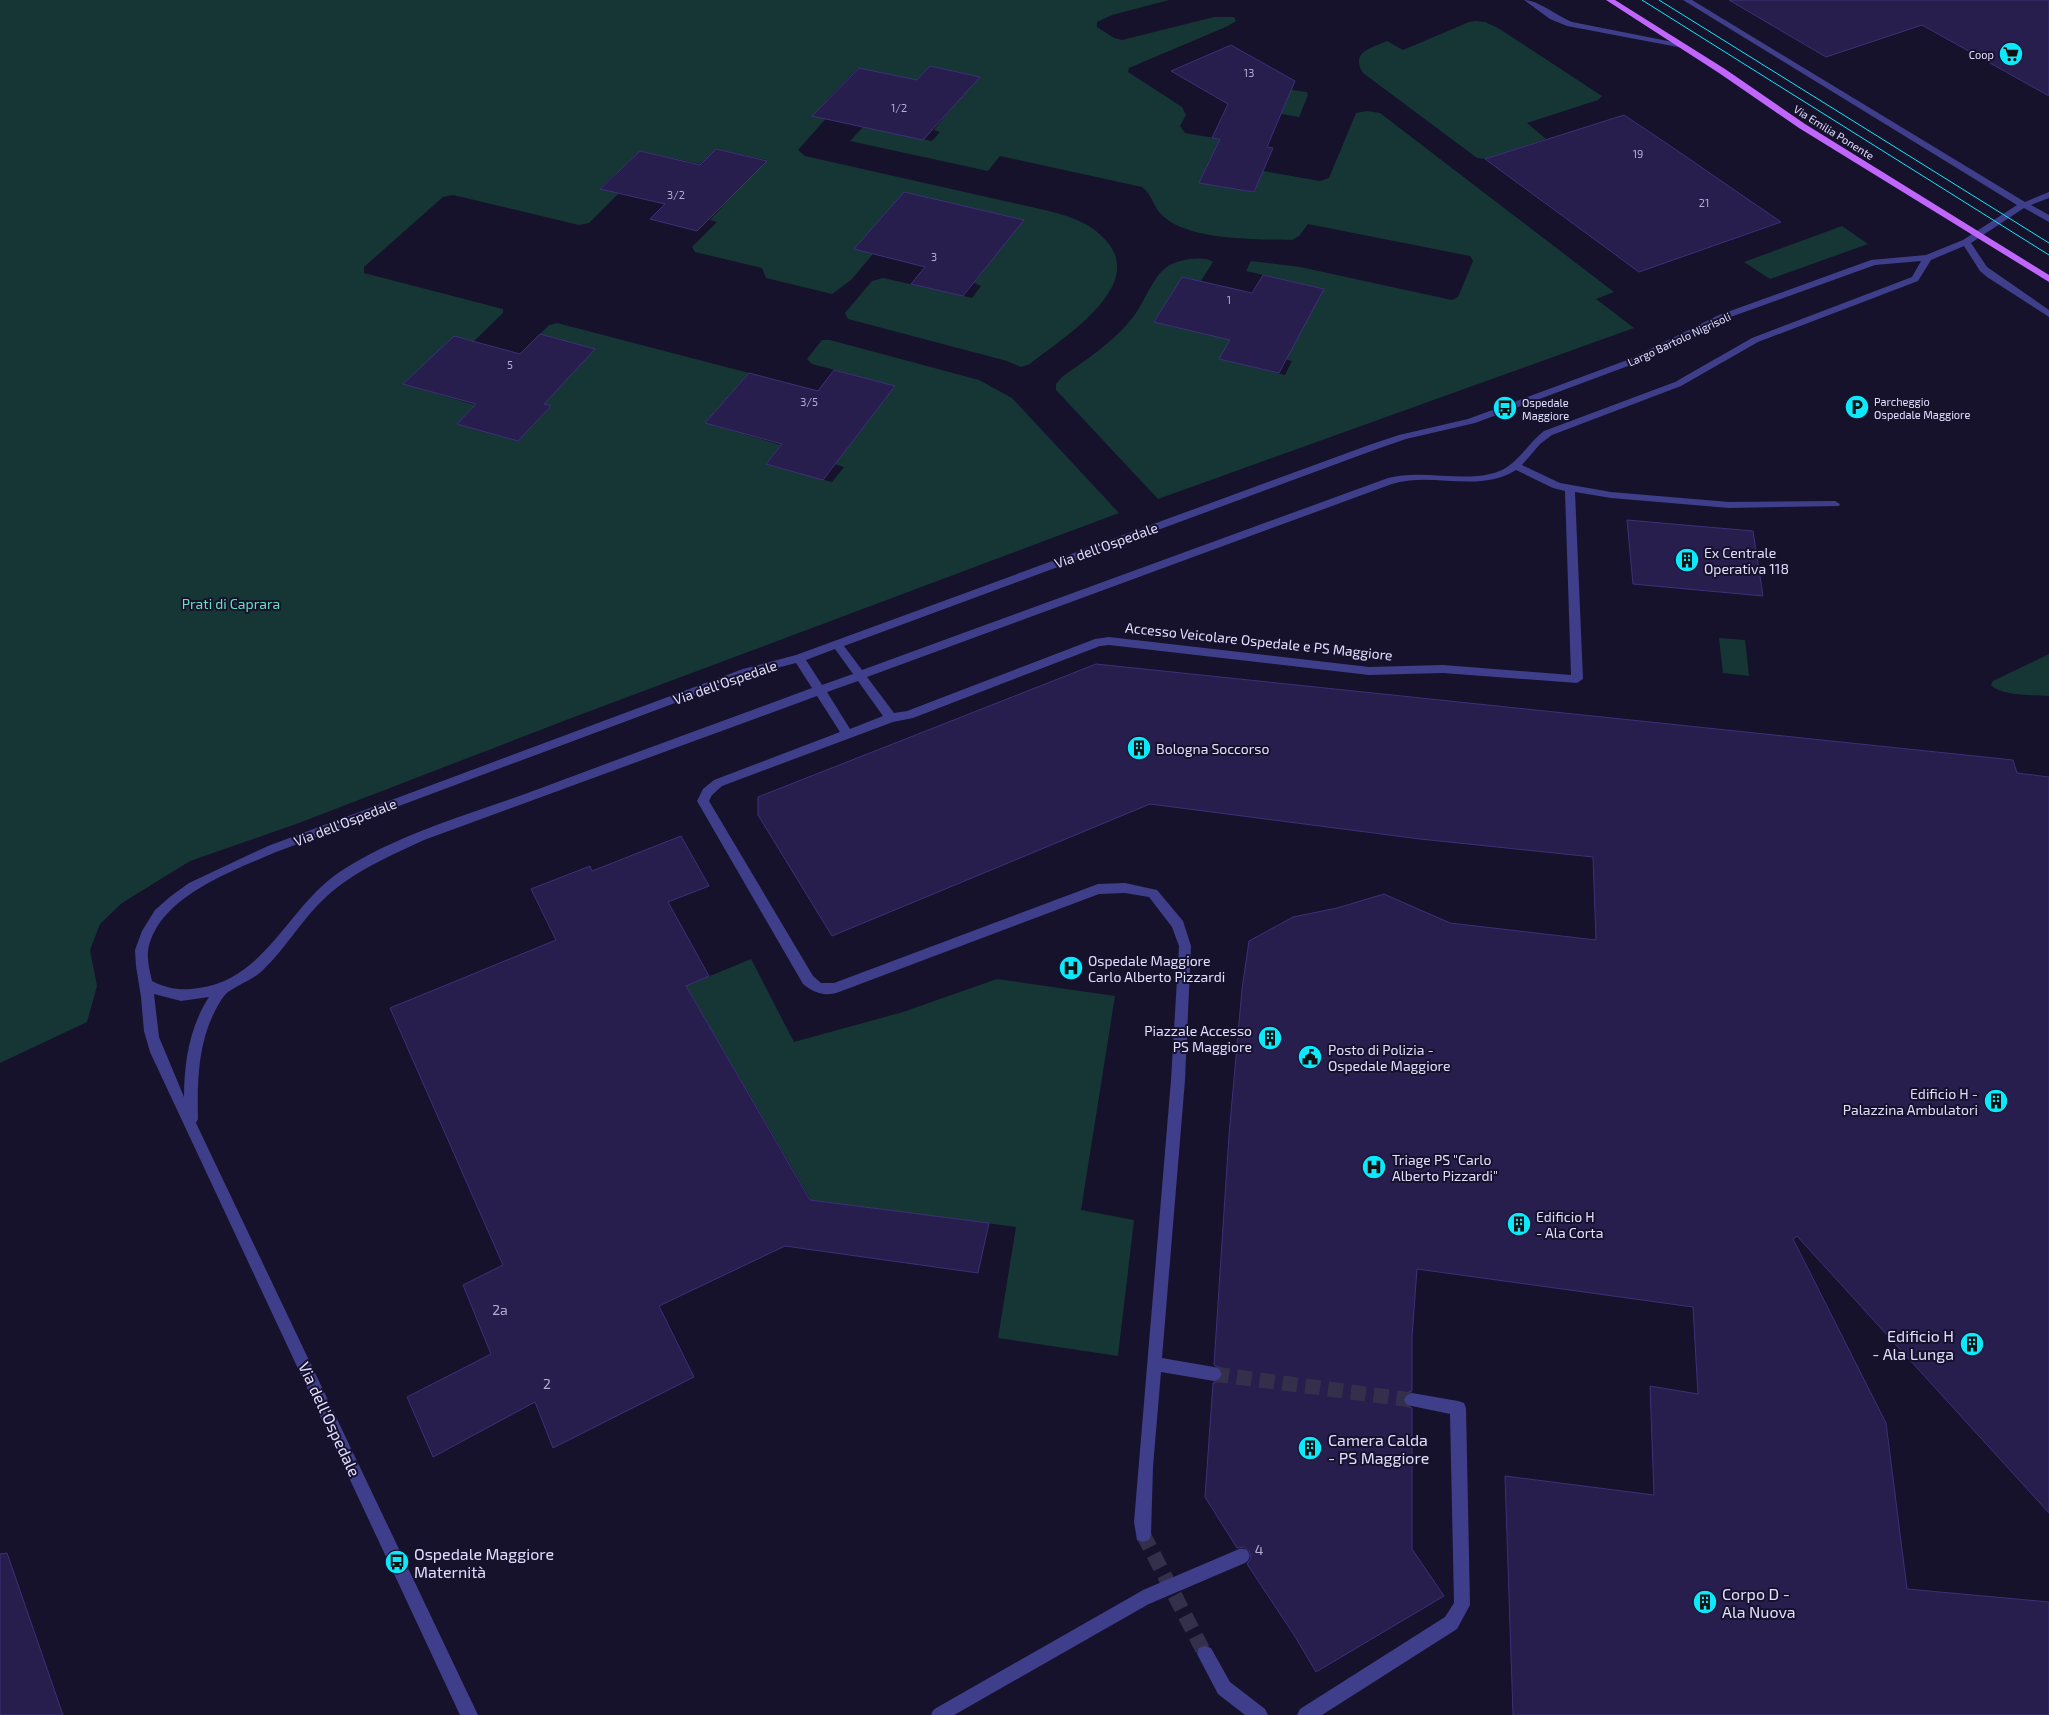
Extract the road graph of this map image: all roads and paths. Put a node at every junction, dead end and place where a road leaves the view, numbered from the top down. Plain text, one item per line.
1 (1528, 0) edge
2 (1610, 0) edge
3 (1687, 0) edge
4 (1683, 46) junction
5 (2049, 194) edge
6 (2023, 205) junction
7 (2049, 219) edge
8 (1978, 235) junction
9 (1966, 242) junction
10 (1928, 258) junction
11 (2049, 280) edge
12 (2049, 314) edge
13 (1373, 447) joint
14 (1515, 466) junction
15 (1570, 490) junction
16 (1835, 504) dead end
17 (837, 644) junction
18 (799, 658) junction
19 (861, 677) junction
20 (820, 692) junction
21 (891, 718) junction
22 (848, 735) junction
23 (147, 985) junction
24 (221, 991) junction
25 (191, 1124) junction
26 (1154, 1364) junction
27 (1214, 1374) tunnel mouth
28 (1412, 1400) tunnel mouth
29 (1144, 1534) tunnel mouth
30 (1242, 1556) dead end
31 (1205, 1654) tunnel mouth
32 (469, 1715) edge
33 (939, 1715) edge
34 (1259, 1715) edge
35 (1306, 1715) edge

1 - 4 street
2 - 4 main road, Via Emilia Ponente
3 - 6 street
4 - 8 main road, Via Emilia Ponente
5 - 6 street, Largo Bartolo Nigrisoli
6 - 7 street
6 - 8 street, Largo Bartolo Nigrisoli
8 - 9 street, Largo Bartolo Nigrisoli
8 - 11 main road, Via Emilia Ponente
9 - 10 street, Largo Bartolo Nigrisoli
9 - 12 street
10 - 13 street, Largo Bartolo Nigrisoli
10 - 14 street
13 - 17 street, Via dell'Ospedale
14 - 15 street
14 - 19 street, Via dell'Ospedale
15 - 16 street
15 - 21 street, Accesso Veicolare Ospedale e PS Maggiore
17 - 18 street, Via dell'Ospedale
17 - 19 street
18 - 20 street
18 - 23 street, Via dell'Ospedale
19 - 20 street, Via dell'Ospedale
19 - 21 street
20 - 22 street
20 - 24 street, Via dell'Ospedale
21 - 22 street
22 - 26 street
23 - 24 street, Via dell'Ospedale
23 - 25 street, Via dell'Ospedale
24 - 25 street, Via dell'Ospedale
25 - 32 street, Via dell'Ospedale
26 - 27 street
26 - 29 street
28 - 35 street
30 - 33 street, bridge
31 - 34 street

